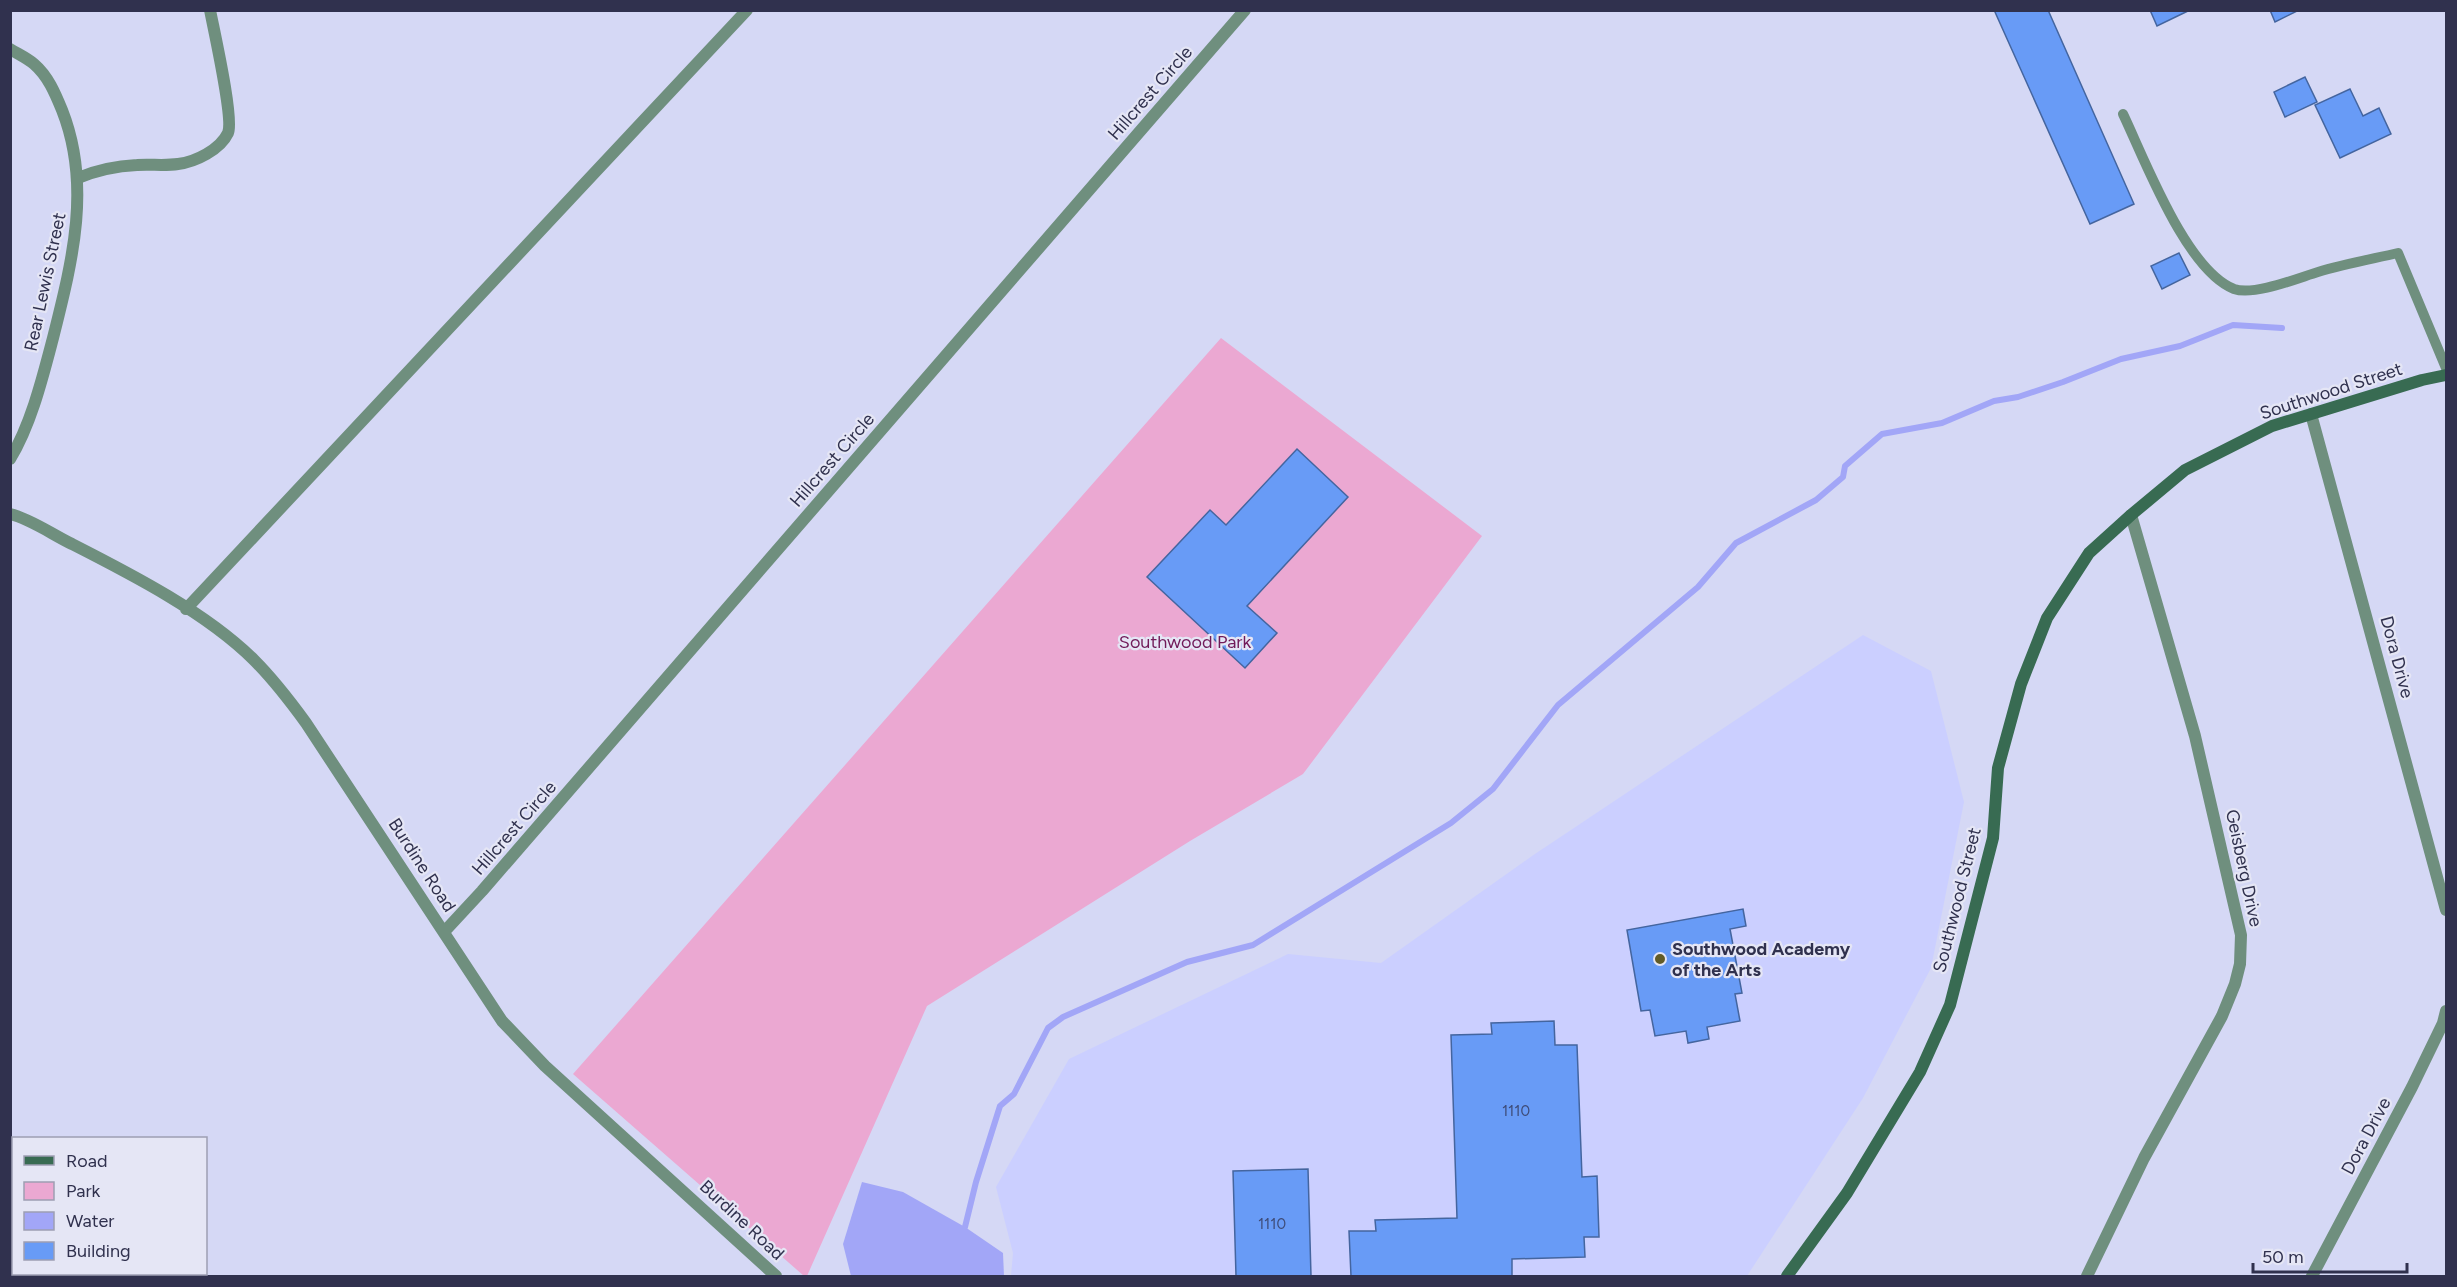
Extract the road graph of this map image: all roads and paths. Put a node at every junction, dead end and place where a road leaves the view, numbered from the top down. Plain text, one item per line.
1 (210, 10) edge
2 (747, 10) edge
3 (1245, 10) edge
4 (10, 49) edge
5 (2123, 114) dead end
6 (78, 178) junction
7 (2446, 368) edge
8 (2446, 375) edge
9 (2311, 414) junction
10 (10, 459) edge
11 (10, 514) edge
12 (2131, 515) junction
13 (186, 609) junction
14 (2446, 910) edge
15 (444, 932) junction
16 (2446, 1011) edge
17 (776, 1276) edge
18 (1787, 1276) edge
19 (2087, 1276) edge
20 (2312, 1276) edge

1 - 6 street
2 - 13 street
3 - 15 street, Hillcrest Circle
4 - 6 street, Rear Lewis Street
5 - 7 lane
6 - 10 street, Rear Lewis Street
8 - 9 street, Southwood Street
9 - 12 street, Southwood Street
9 - 14 street, Dora Drive
11 - 13 street, Burdine Road
12 - 18 street, Southwood Street
12 - 19 street, Geisberg Drive
13 - 15 street, Burdine Road
15 - 17 street, Burdine Road
16 - 20 street, Dora Drive

